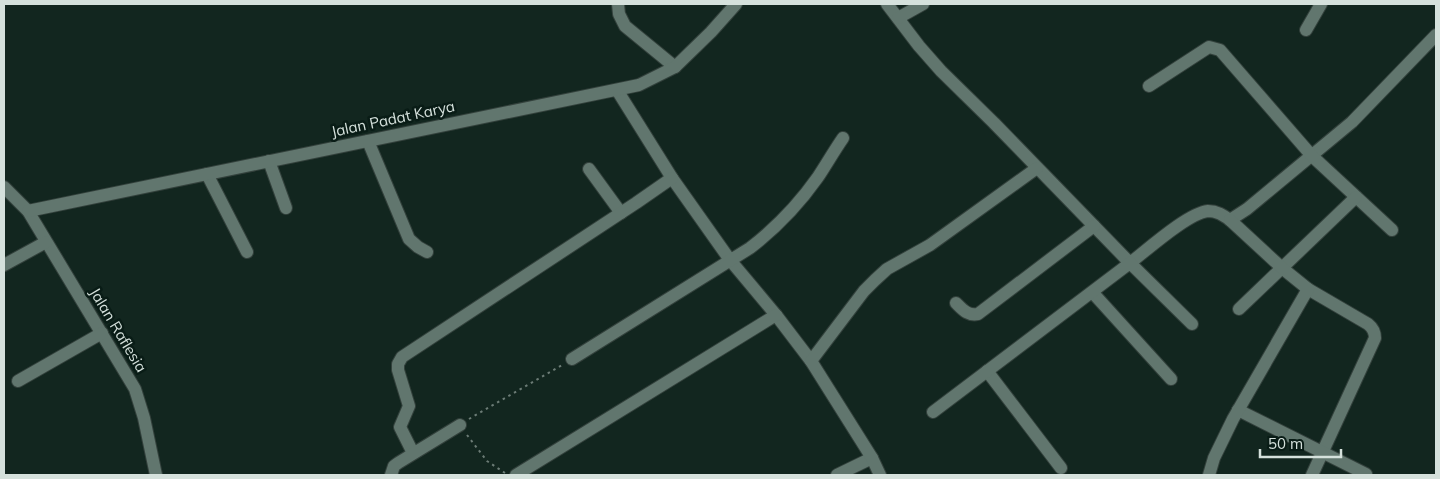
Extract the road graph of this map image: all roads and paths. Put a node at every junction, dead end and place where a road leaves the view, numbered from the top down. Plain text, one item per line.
1 (618, 4) edge
2 (736, 4) edge
3 (887, 4) edge
4 (923, 4) edge
5 (1321, 4) edge
6 (898, 18) junction
7 (1306, 30) dead end
8 (1436, 35) edge
9 (675, 67) junction
10 (1149, 86) dead end
11 (617, 90) junction
12 (842, 138) dead end
13 (368, 141) junction
14 (1312, 156) junction
15 (269, 161) junction
16 (1038, 168) junction
17 (589, 169) dead end
18 (207, 174) junction
19 (672, 178) junction
20 (4, 187) edge
21 (1356, 197) junction
22 (286, 208) dead end
23 (28, 211) junction
24 (621, 213) junction
25 (1230, 220) junction
26 (1094, 226) junction
27 (1392, 230) dead end
28 (46, 242) junction
29 (247, 252) dead end
30 (427, 252) dead end
31 (730, 260) junction
32 (1130, 264) junction
33 (4, 265) edge
34 (1282, 268) junction
35 (1308, 289) junction
36 (1092, 293) junction
37 (956, 303) dead end
38 (1239, 309) dead end
39 (776, 315) junction
40 (1192, 324) dead end
41 (102, 333) junction
42 (572, 360) joint
43 (811, 361) junction
44 (987, 371) junction
45 (1171, 379) dead end
46 (18, 381) dead end
47 (1238, 410) junction
48 (932, 412) dead end
49 (460, 425) junction
50 (1323, 451) junction
51 (413, 453) junction
52 (872, 458) junction
53 (1061, 468) dead end
54 (1366, 474) dead end
55 (156, 475) edge
56 (392, 475) edge
57 (510, 475) edge
58 (516, 475) edge
59 (837, 475) edge
60 (880, 475) edge
61 (1209, 475) edge
62 (1312, 475) edge

1 - 9 street
2 - 9 street, Jalan Padat Karya
3 - 6 street
4 - 6 street
5 - 7 street
6 - 16 street
8 - 14 street
9 - 11 street, Jalan Padat Karya
10 - 14 street
11 - 13 street, Jalan Padat Karya
11 - 19 street
12 - 31 street
13 - 15 street, Jalan Padat Karya
13 - 30 street
14 - 21 street
14 - 25 street
15 - 18 street, Jalan Padat Karya
15 - 22 street
16 - 26 street
16 - 43 street
17 - 24 street
18 - 23 street, Jalan Padat Karya
18 - 29 street
19 - 24 street
19 - 31 street
20 - 23 street, Jalan Raflesia
21 - 27 street
21 - 34 street
23 - 28 street, Jalan Raflesia
24 - 51 street
25 - 32 street
25 - 34 street
26 - 32 street
26 - 37 street
28 - 33 street
28 - 41 street, Jalan Raflesia
31 - 39 street
31 - 42 street
32 - 36 street
32 - 40 street
34 - 35 street
34 - 38 street
35 - 47 street
35 - 50 street
36 - 44 street
36 - 45 street
39 - 43 street
39 - 58 street
41 - 46 street
41 - 55 street, Jalan Raflesia
42 - 49 path
43 - 52 street
44 - 48 street
44 - 53 street
47 - 50 street
47 - 61 street
49 - 51 street
49 - 57 path
50 - 54 street
50 - 62 street
51 - 56 street
52 - 59 street
52 - 60 street

